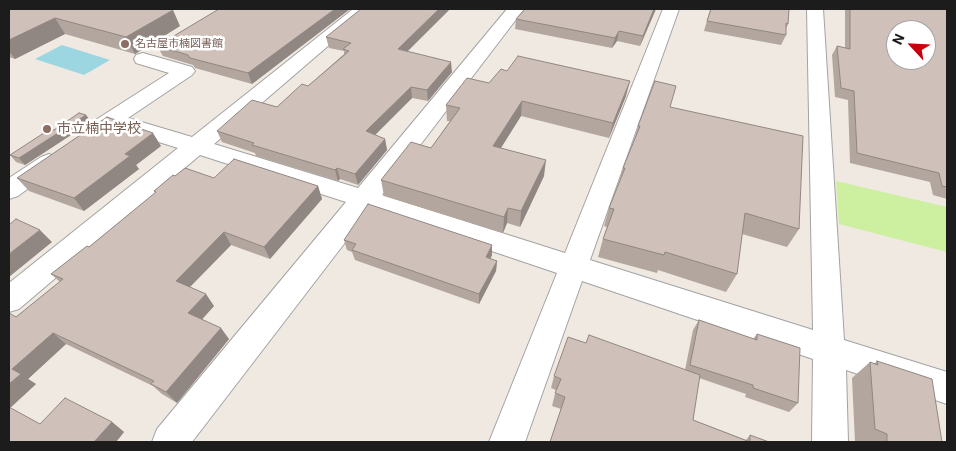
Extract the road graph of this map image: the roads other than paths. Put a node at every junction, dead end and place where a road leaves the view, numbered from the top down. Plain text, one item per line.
1 (363, 9) edge
2 (516, 9) edge
3 (670, 9) edge
4 (816, 9) edge
5 (159, 49) edge
6 (111, 120) junction
7 (88, 136) edge
8 (193, 147) junction
9 (64, 152) edge
10 (9, 190) edge
11 (364, 199) junction
12 (574, 267) junction
13 (9, 300) edge
14 (829, 349) junction
15 (947, 388) edge
16 (170, 442) edge
17 (507, 442) edge
18 (830, 442) edge

1 - 8 street
2 - 11 street
3 - 12 street
4 - 14 street
5 - 6 street
6 - 7 street
6 - 8 street
8 - 11 street
8 - 13 street
9 - 10 street
11 - 12 street
11 - 16 street
12 - 14 street
12 - 17 street
14 - 15 street
14 - 18 street

